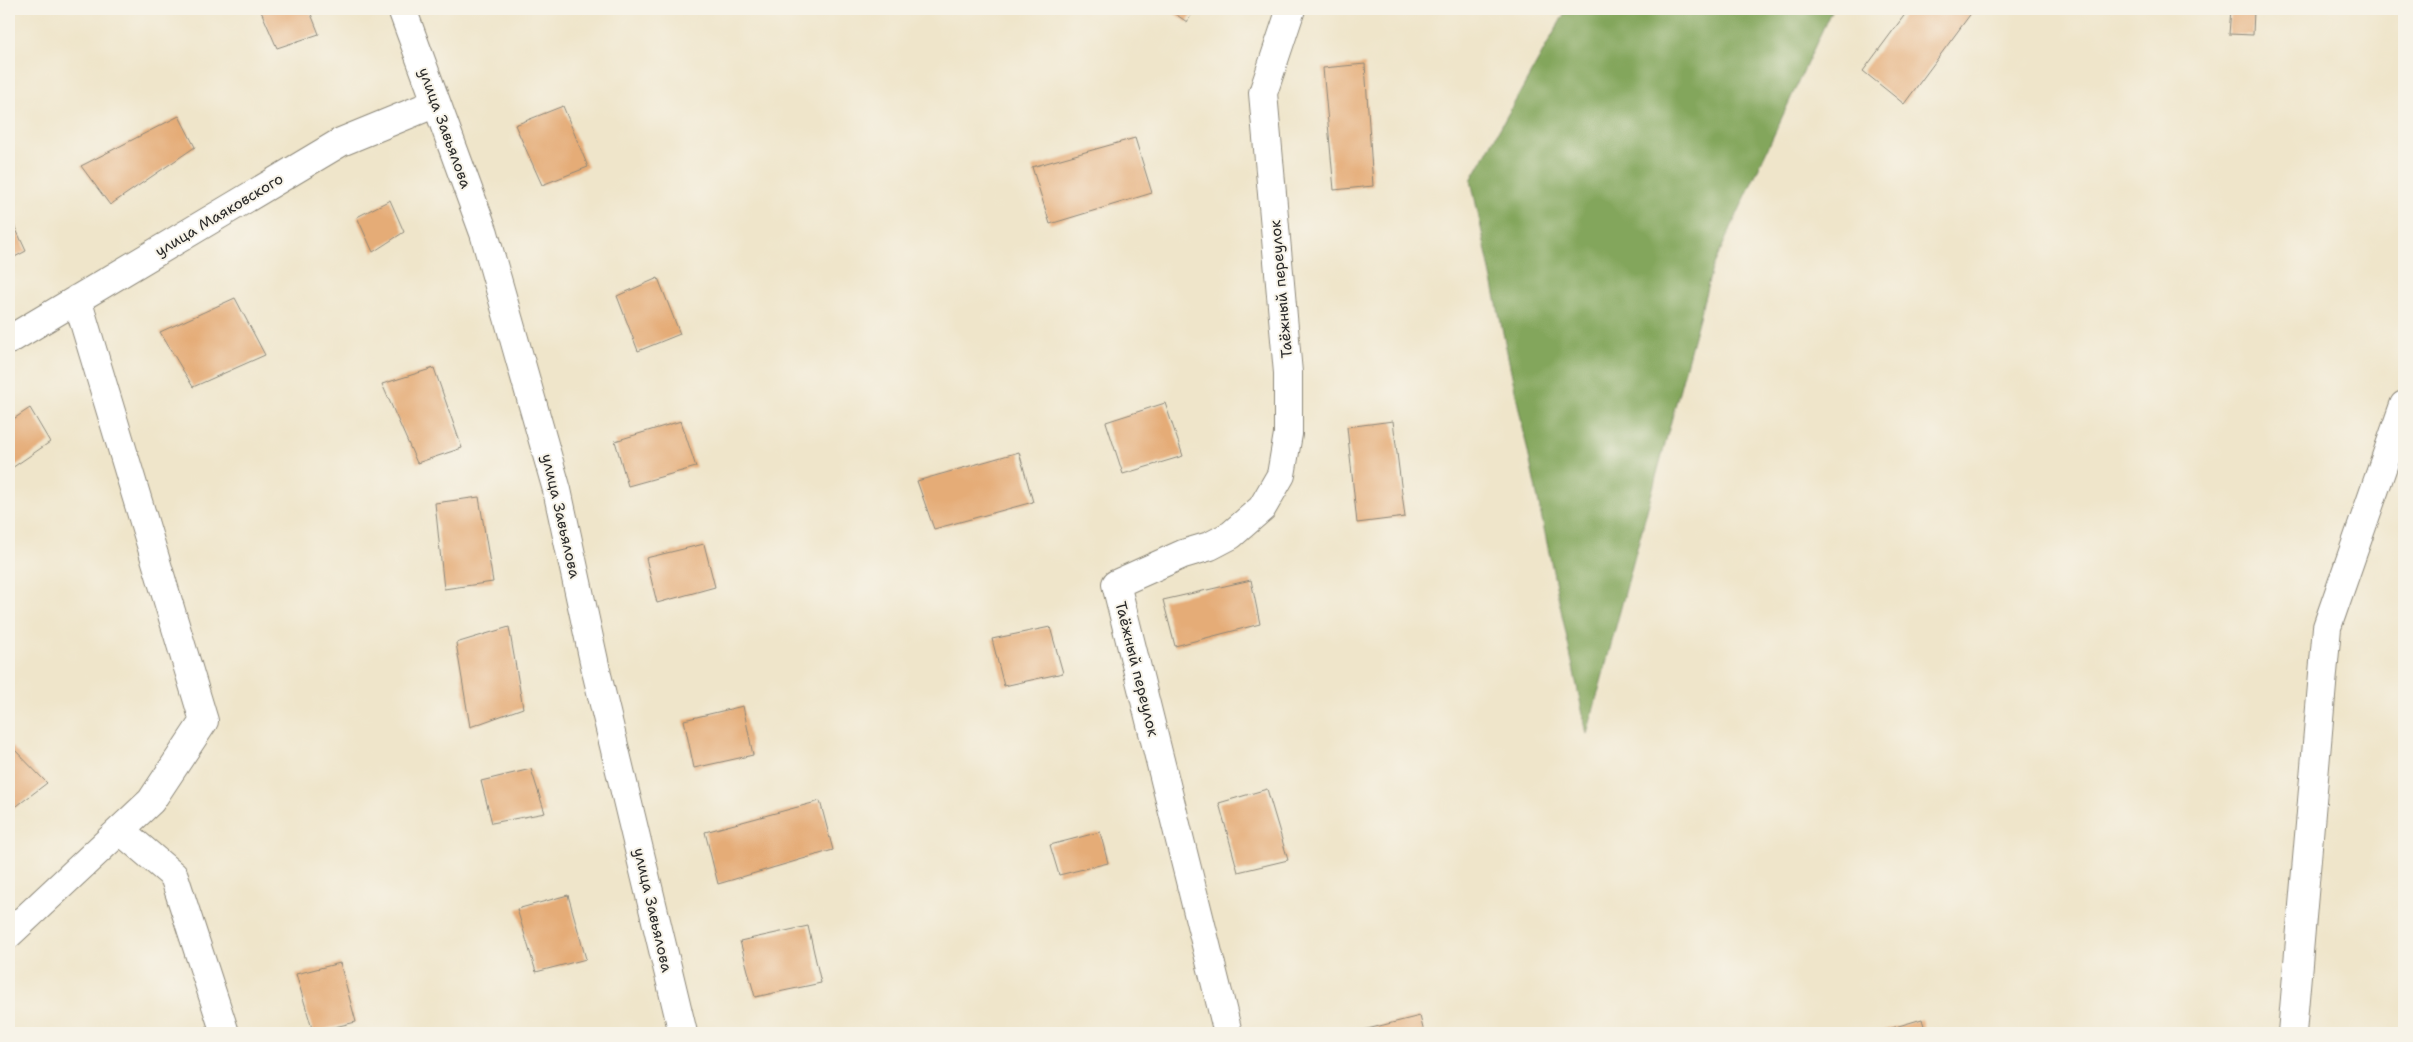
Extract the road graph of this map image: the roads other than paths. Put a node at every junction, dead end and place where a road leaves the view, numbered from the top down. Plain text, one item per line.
1 (402, 9) edge
2 (1291, 9) edge
3 (1298, 9) edge
4 (436, 103) junction
5 (77, 299) junction
6 (9, 340) edge
7 (2404, 405) edge
8 (120, 830) junction
9 (9, 934) edge
10 (225, 1033) edge
11 (683, 1033) edge
12 (1228, 1033) edge
13 (2292, 1033) edge

1 - 4 street, улица Завьялова
2 - 3 street
2 - 12 street, Таёжный переулок
4 - 5 street, улица Маяковского
4 - 11 street, улица Завьялова
5 - 6 street, улица Маяковского
5 - 8 street
7 - 13 street
8 - 9 street
8 - 10 street

